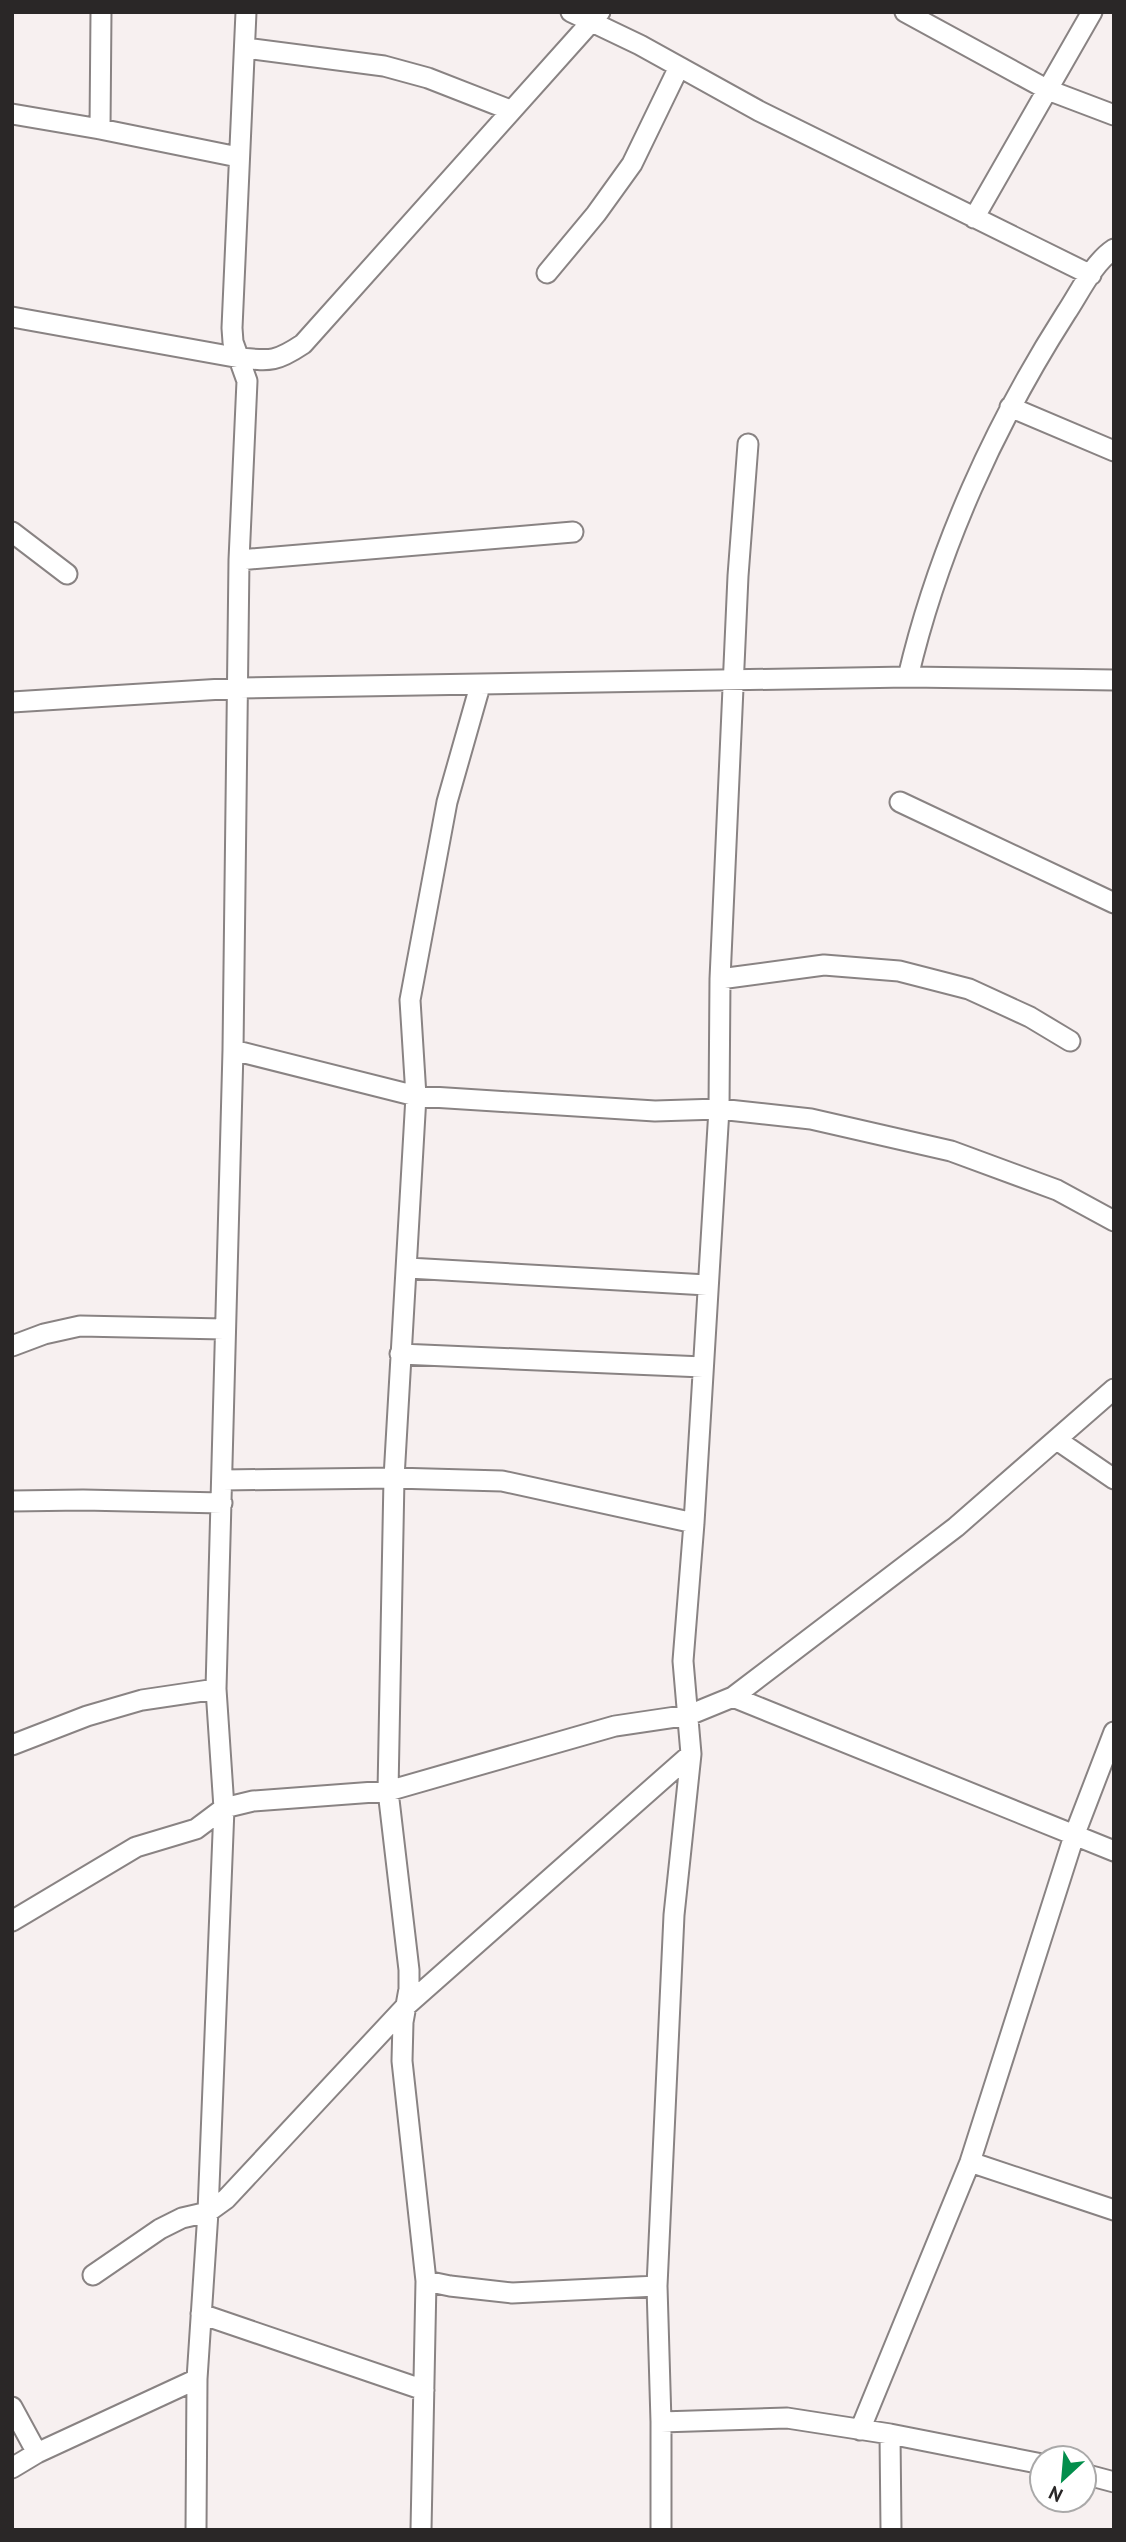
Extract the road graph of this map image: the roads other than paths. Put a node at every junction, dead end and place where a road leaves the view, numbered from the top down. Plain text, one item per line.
1 (101, 12) edge
2 (246, 12) edge
3 (571, 12) edge
4 (905, 12) edge
5 (1092, 12) edge
6 (596, 17) edge
7 (245, 48) junction
8 (680, 67) junction
9 (1048, 90) junction
10 (510, 110) junction
11 (12, 114) edge
12 (1114, 116) edge
13 (100, 129) junction
14 (238, 157) junction
15 (974, 218) junction
16 (1114, 249) edge
17 (547, 273) dead end
18 (1090, 275) junction
19 (12, 317) edge
20 (240, 358) junction
21 (1010, 407) junction
22 (748, 444) dead end
23 (1114, 451) edge
24 (12, 532) edge
25 (573, 532) dead end
26 (239, 560) junction
27 (67, 574) dead end
28 (908, 677) junction
29 (735, 680) junction
30 (1114, 680) edge
31 (480, 686) junction
32 (239, 688) junction
33 (12, 702) edge
34 (900, 802) dead end
35 (1114, 903) edge
36 (720, 979) junction
37 (1070, 1041) dead end
38 (233, 1050) junction
39 (416, 1096) junction
40 (719, 1110) junction
41 (1114, 1221) edge
42 (408, 1268) junction
43 (707, 1284) junction
44 (224, 1329) junction
45 (12, 1346) edge
46 (400, 1354) junction
47 (703, 1367) junction
48 (1114, 1389) edge
49 (1057, 1440) junction
50 (394, 1478) junction
51 (1114, 1479) edge
52 (223, 1480) junction
53 (12, 1501) edge
54 (222, 1503) junction
55 (694, 1523) junction
56 (216, 1689) junction
57 (733, 1697) junction
58 (689, 1715) junction
59 (1114, 1732) edge
60 (12, 1745) edge
61 (691, 1754) junction
62 (388, 1791) junction
63 (224, 1808) junction
64 (1074, 1836) junction
65 (1114, 1851) edge
66 (12, 1921) edge
67 (405, 2007) junction
68 (970, 2162) junction
69 (1114, 2210) edge
70 (208, 2212) junction
71 (93, 2275) dead end
72 (426, 2281) junction
73 (657, 2286) junction
74 (201, 2315) junction
75 (197, 2379) junction
76 (424, 2390) junction
77 (12, 2407) edge
78 (661, 2423) junction
79 (860, 2430) junction
80 (890, 2434) junction
81 (37, 2453) junction
82 (1028, 2461) edge
83 (12, 2468) edge
84 (196, 2530) edge
85 (421, 2530) edge
86 (661, 2530) edge
87 (891, 2530) edge

1 - 13 street
2 - 7 street
3 - 6 street
4 - 9 street
5 - 9 street
6 - 8 street
6 - 10 street
7 - 10 street
7 - 14 street
8 - 15 street
8 - 17 street
9 - 12 street
9 - 15 street
10 - 20 street
11 - 13 street
13 - 14 street
14 - 20 street
15 - 18 street
16 - 18 street
18 - 21 street
19 - 20 street
20 - 26 street
21 - 23 street
21 - 28 street
22 - 29 street
24 - 27 street
25 - 26 street
26 - 32 street
28 - 29 street
28 - 30 street
29 - 31 street
29 - 36 street
31 - 32 street
31 - 39 street
32 - 33 street
32 - 38 street
34 - 35 street
36 - 37 street
36 - 40 street
38 - 39 street
38 - 44 street
39 - 40 street
39 - 42 street
40 - 41 street
40 - 43 street
42 - 43 street
42 - 46 street
43 - 47 street
44 - 45 street
44 - 52 street
46 - 47 street
46 - 50 street
47 - 55 street
48 - 49 street
49 - 51 street
49 - 57 street
50 - 52 street
50 - 55 street
50 - 62 street
52 - 54 street
53 - 54 street
54 - 56 street
55 - 58 street
56 - 60 street
56 - 63 street
57 - 58 street
57 - 64 street
58 - 61 street
58 - 62 street
59 - 64 street
61 - 67 street
61 - 73 street
62 - 63 street
62 - 67 street
63 - 66 street
63 - 70 street
64 - 65 street
64 - 68 street
67 - 70 street
67 - 72 street
68 - 69 street
68 - 79 street
70 - 71 street
70 - 74 street
72 - 73 street
72 - 76 street
73 - 78 street
74 - 75 street
74 - 76 street
75 - 81 street
75 - 84 street
76 - 85 street
77 - 81 street
78 - 79 street
78 - 86 street
79 - 80 street
80 - 82 street
80 - 87 street
81 - 83 street

